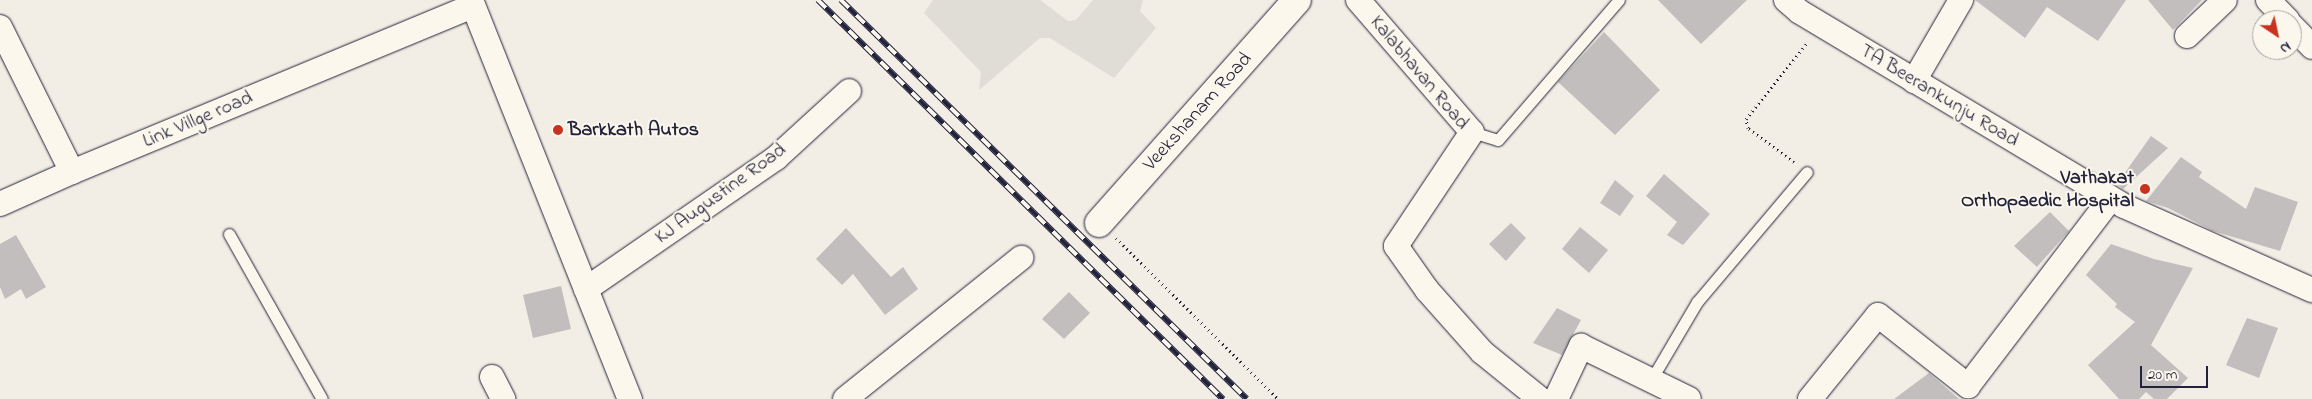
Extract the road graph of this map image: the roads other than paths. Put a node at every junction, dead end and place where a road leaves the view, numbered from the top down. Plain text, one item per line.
1 (1297, 0) edge
2 (1358, 0) edge
3 (1619, 0) edge
4 (1786, 0) edge
5 (1961, 0) edge
6 (2225, 0) edge
7 (2268, 0) edge
8 (472, 3) edge
9 (2278, 10) edge
10 (0, 28) edge
11 (2187, 36) dead end
12 (2302, 36) edge
13 (2312, 47) edge
14 (1914, 81) junction
15 (849, 91) dead end
16 (1472, 132) junction
17 (72, 172) junction
18 (1807, 172) road end
19 (2111, 198) junction
20 (0, 204) edge
21 (1099, 223) road end
22 (229, 234) dead end
23 (1021, 258) dead end
24 (586, 289) junction
25 (2312, 290) edge
26 (492, 377) dead end
27 (1651, 380) junction
28 (322, 399) edge
29 (502, 399) edge
30 (630, 399) edge
31 (845, 399) edge
32 (1540, 399) edge
33 (1556, 399) edge
34 (1689, 399) edge
35 (1810, 399) edge

1 - 21 street, Veekshanam Road
2 - 16 street, Kalabhavan Road
3 - 16 lane
4 - 14 street, TA Beerankunju Road
5 - 14 street
6 - 11 street
7 - 9 street
8 - 17 street, Link Villge road
8 - 24 street
10 - 17 street
12 - 13 street
14 - 19 street, TA Beerankunju Road
15 - 24 street, KJ Augustine Road
16 - 32 street, Kalabhavan Road
17 - 20 street, Link Villge road
18 - 27 lane
19 - 25 street, TA Beerankunju Road
19 - 35 street
22 - 28 lane
23 - 31 street
24 - 30 street
26 - 29 street
27 - 33 street
27 - 34 street

